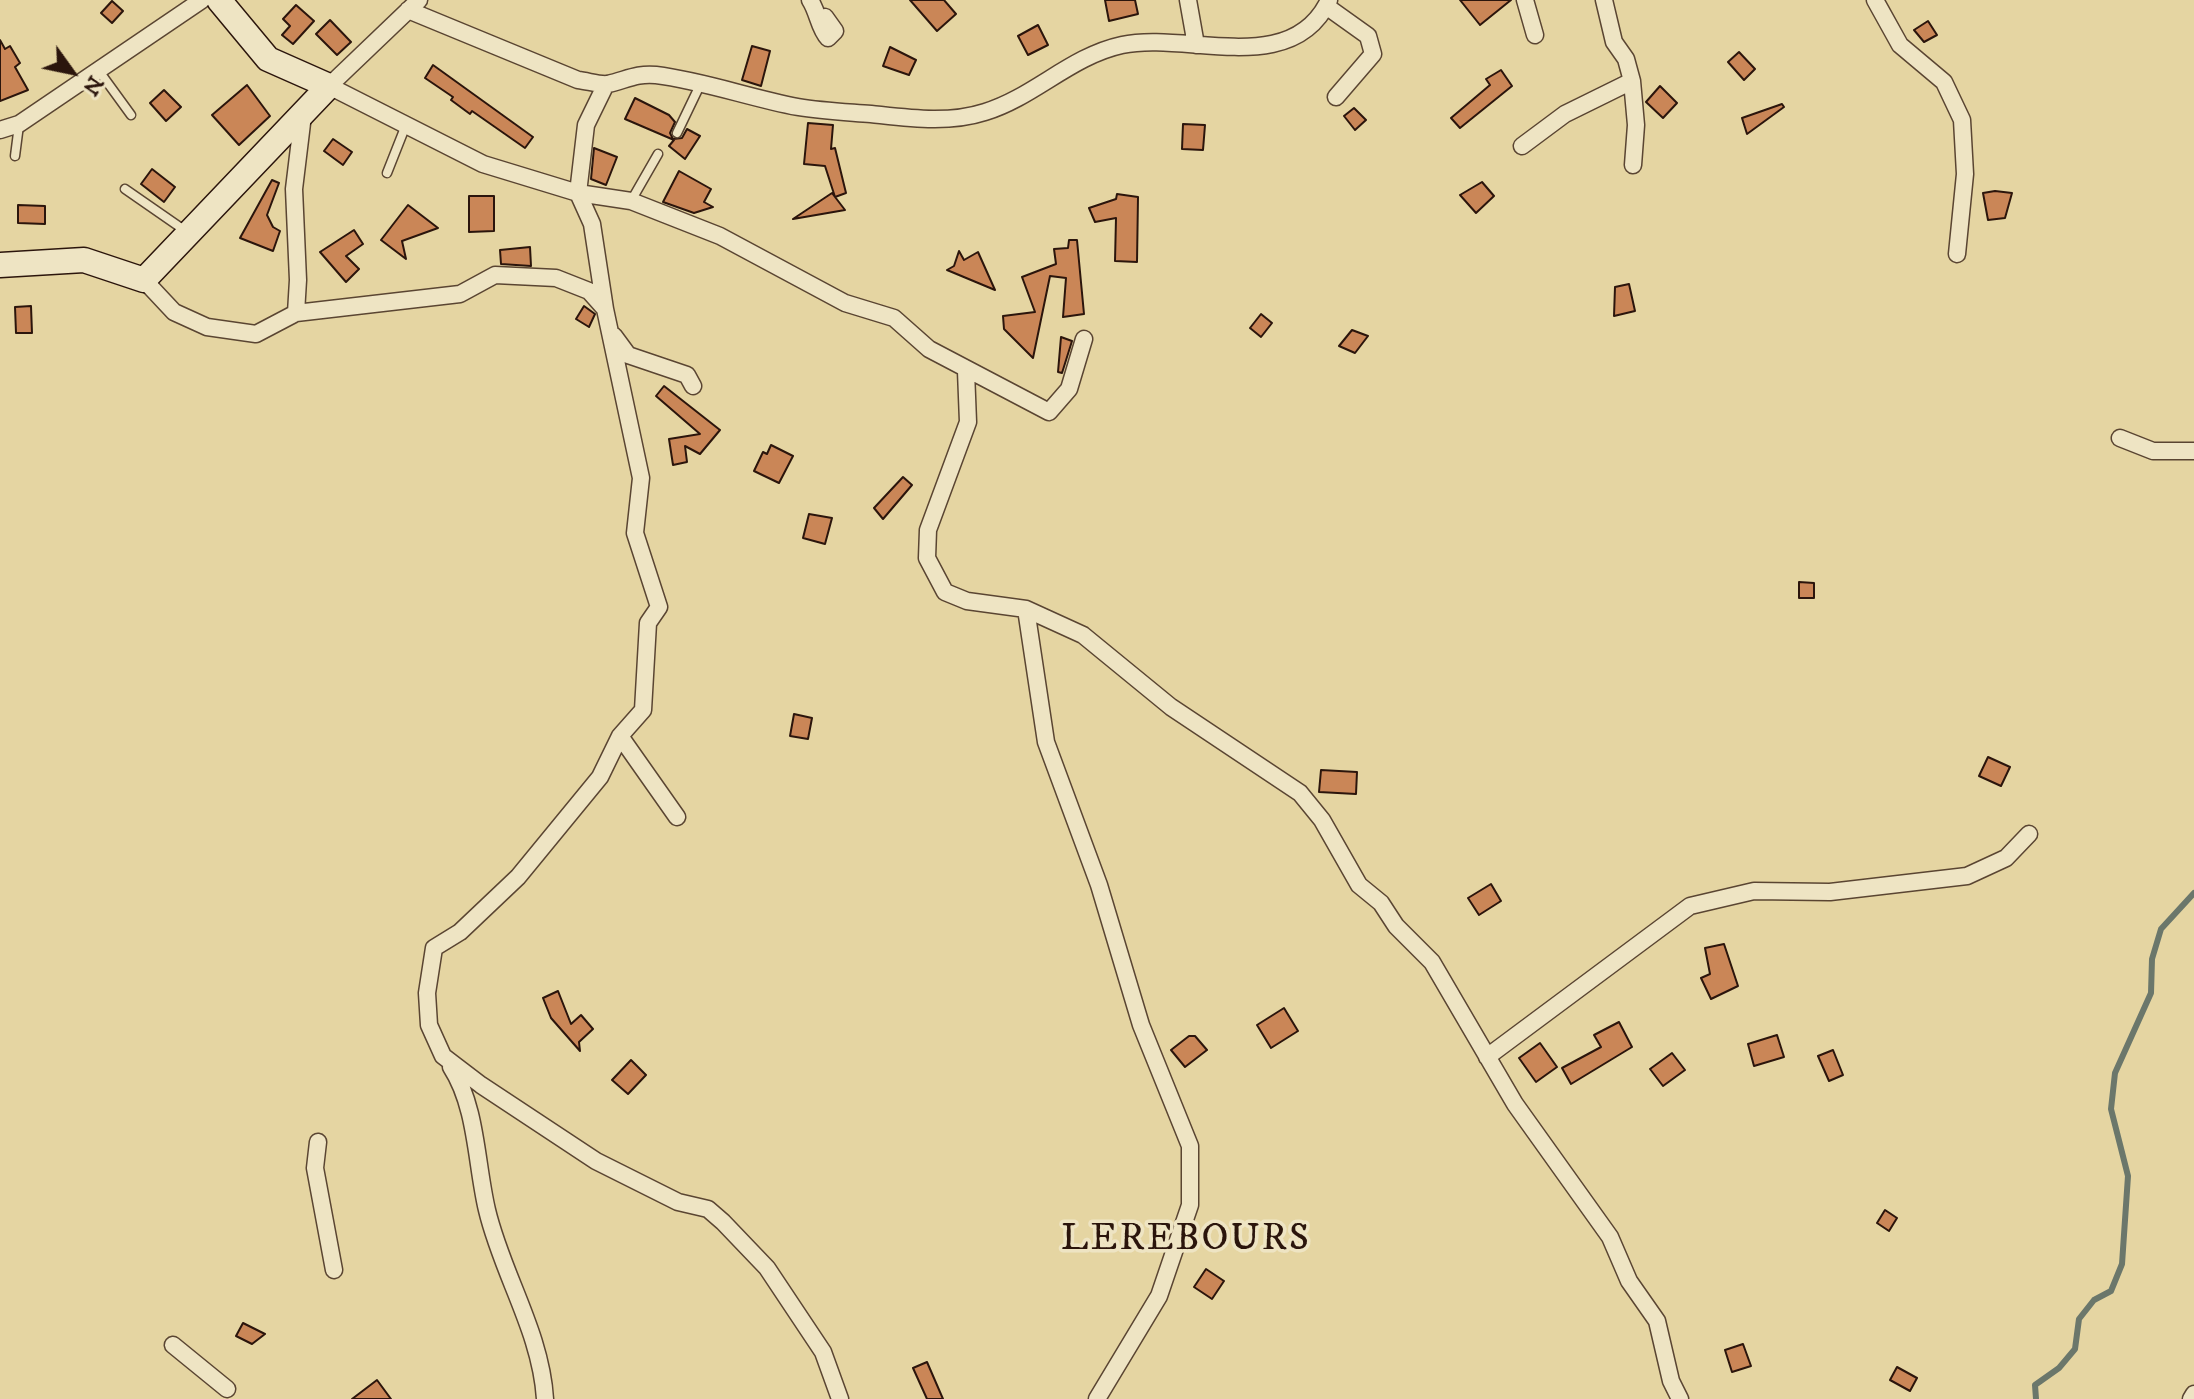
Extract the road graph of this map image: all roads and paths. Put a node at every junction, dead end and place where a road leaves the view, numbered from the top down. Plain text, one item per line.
1 (202, 0) edge
2 (219, 0) edge
3 (810, 0) edge
4 (1188, 0) edge
5 (1525, 0) edge
6 (1604, 0) edge
7 (1875, 0) edge
8 (1327, 3) edge
9 (414, 5) edge
10 (825, 17) dead end
11 (1535, 35) dead end
12 (1196, 45) junction
13 (98, 69) junction
14 (1632, 81) junction
15 (701, 82) junction
16 (606, 84) junction
17 (329, 86) junction
18 (1336, 97) dead end
19 (131, 115) dead end
20 (303, 115) junction
21 (19, 124) junction
22 (406, 125) junction
23 (0, 130) edge
24 (677, 133) dead end
25 (1522, 146) dead end
26 (658, 154) dead end
27 (15, 156) dead end
28 (1633, 165) dead end
29 (387, 173) dead end
30 (125, 189) dead end
31 (578, 193) junction
32 (631, 201) junction
33 (190, 235) junction
34 (1957, 254) dead end
35 (0, 265) edge
36 (144, 280) junction
37 (605, 309) junction
38 (296, 313) junction
39 (611, 332) junction
40 (1084, 339) dead end
41 (966, 371) junction
42 (693, 386) dead end
43 (2120, 438) dead end
44 (2194, 451) edge
45 (1026, 609) junction
46 (620, 736) junction
47 (677, 817) dead end
48 (2029, 834) dead end
49 (443, 1056) junction
50 (1487, 1057) junction
51 (318, 1142) dead end
52 (334, 1270) dead end
53 (173, 1345) dead end
54 (227, 1389) dead end
55 (545, 1399) edge
56 (840, 1399) edge
57 (1097, 1399) edge
58 (1680, 1399) edge

1 - 13 street
2 - 17 street
3 - 10 street
4 - 12 street
5 - 11 street
6 - 14 street
7 - 34 street
8 - 12 street
8 - 18 street
9 - 16 street
9 - 17 street
12 - 15 street
13 - 19 lane
13 - 21 street
14 - 25 street
14 - 28 street
15 - 16 street
15 - 24 lane
16 - 31 street
17 - 20 street
17 - 22 street
20 - 33 street
20 - 38 street
21 - 23 street
21 - 27 lane
22 - 29 lane
22 - 31 street
26 - 32 lane
30 - 33 lane
31 - 32 street
31 - 37 street
32 - 41 street
33 - 36 street
35 - 36 street
36 - 38 street
37 - 38 street
37 - 39 street
39 - 42 street
39 - 46 street
40 - 41 street
41 - 45 street
43 - 44 street
45 - 50 street
45 - 57 street
46 - 47 street
46 - 49 street
48 - 50 street
49 - 55 street
49 - 56 street
50 - 58 street
51 - 52 street
53 - 54 street

